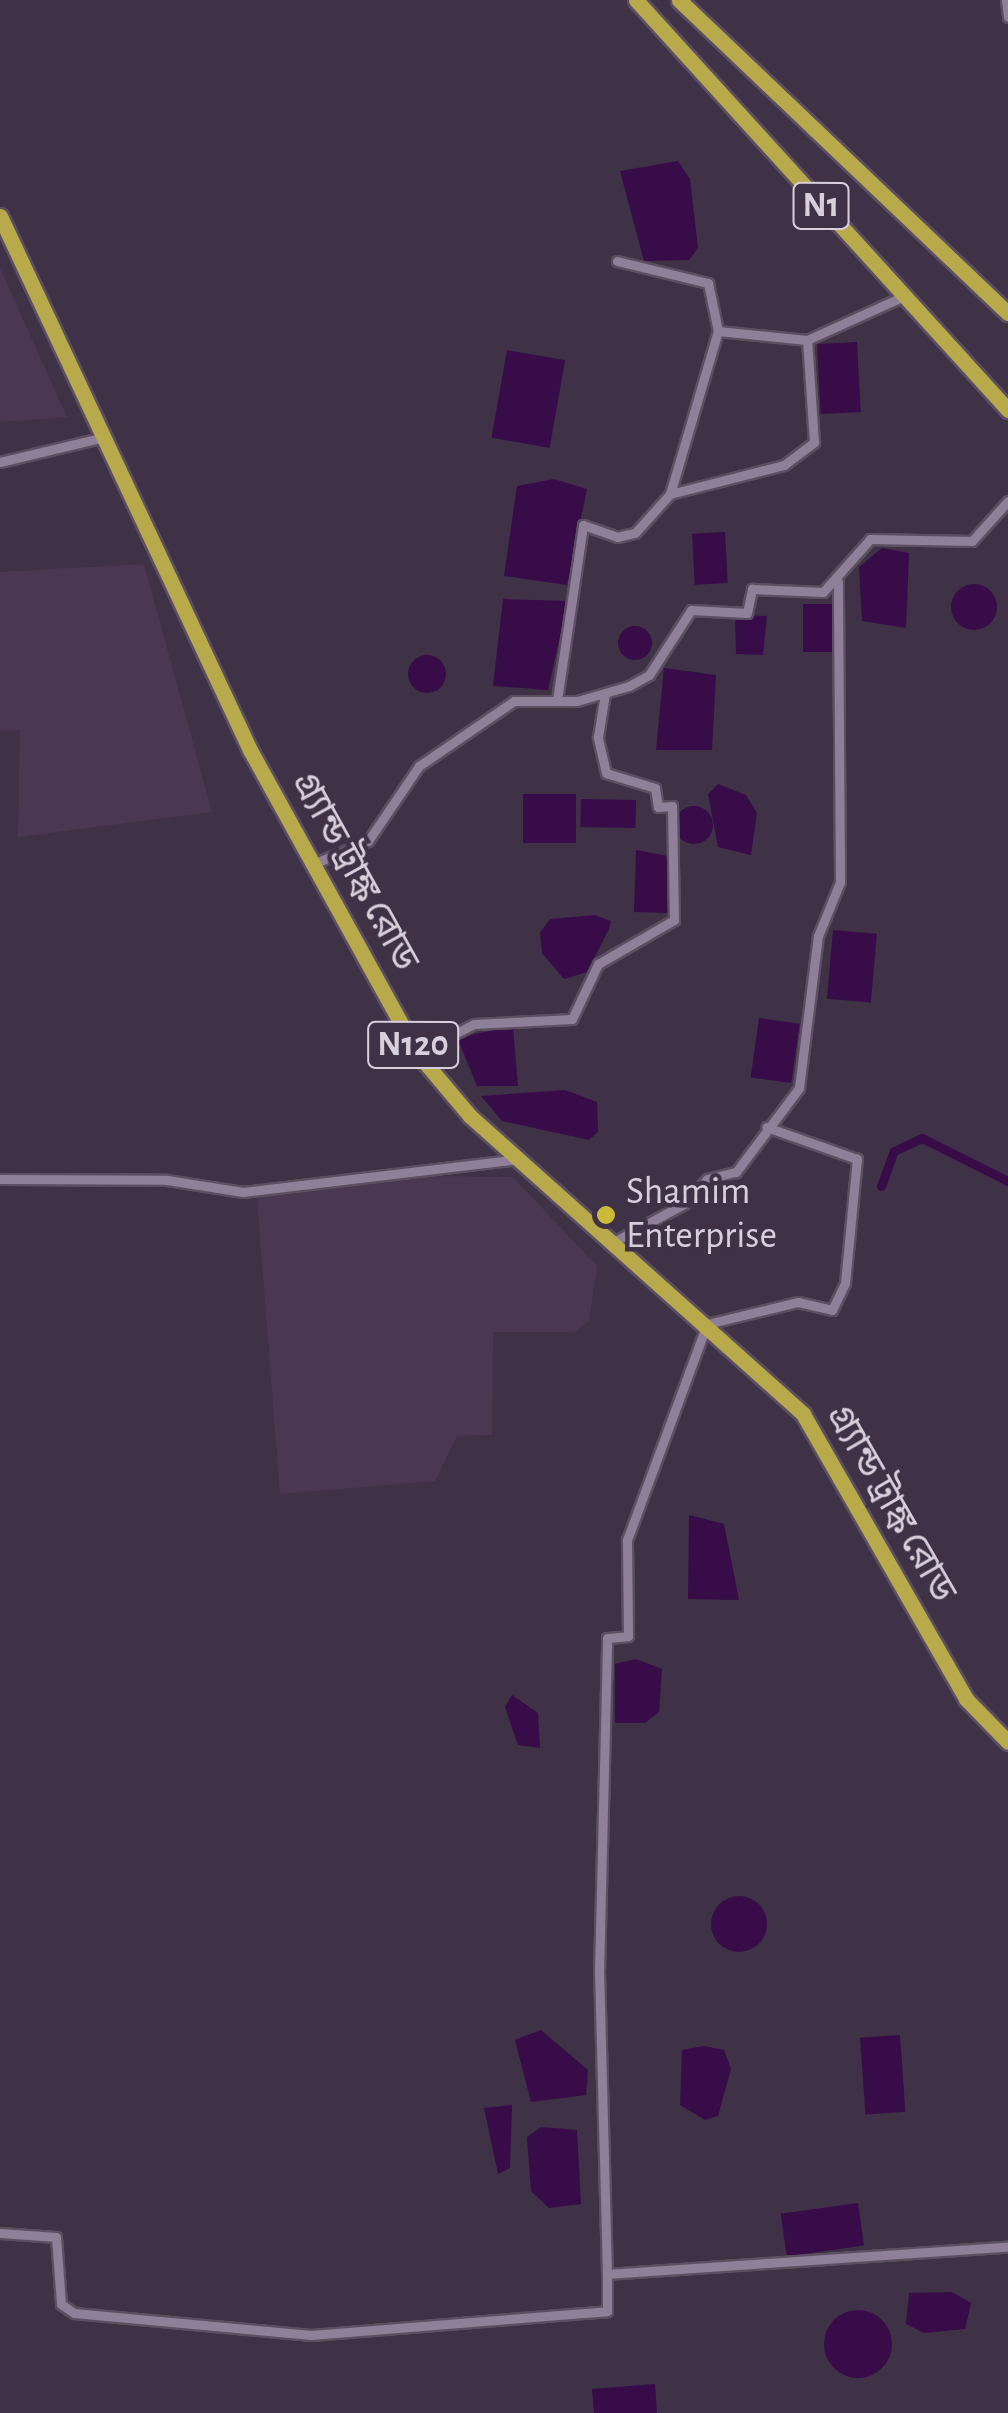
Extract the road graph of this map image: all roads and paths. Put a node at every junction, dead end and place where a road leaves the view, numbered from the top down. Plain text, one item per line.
1 (636, 0) edge
2 (680, 0) edge
3 (1006, 0) edge
4 (1008, 17) edge
5 (0, 216) edge
6 (617, 261) dead end
7 (904, 296) junction
8 (1008, 313) edge
9 (718, 331) junction
10 (807, 340) junction
11 (1008, 410) edge
12 (105, 437) junction
13 (0, 462) edge
14 (670, 494) junction
15 (1008, 501) edge
16 (838, 582) junction
17 (605, 694) junction
18 (557, 700) junction
19 (313, 864) junction
20 (417, 1053) junction
21 (766, 1126) junction
22 (524, 1159) junction
23 (0, 1178) edge
24 (610, 1244) junction
25 (707, 1324) junction
26 (1008, 1742) edge
27 (0, 2233) edge
28 (1008, 2248) edge
29 (607, 2274) junction

1 - 7 highway, N1
2 - 8 highway, N1
3 - 4 street
5 - 12 highway, গ্র্যান্ড ট্রাঙ্ক রোড / N120
6 - 9 street
7 - 10 street
7 - 11 highway, N1
9 - 10 street
9 - 14 street
10 - 14 street
12 - 13 street
12 - 19 highway, গ্র্যান্ড ট্রাঙ্ক রোড / N120
14 - 18 street
15 - 16 street
16 - 17 street
16 - 21 street
17 - 18 street
17 - 20 street
18 - 19 street
19 - 20 highway, গ্র্যান্ড ট্রাঙ্ক রোড / N120
20 - 22 highway, গ্র্যান্ড ট্রাঙ্ক রোড / N120
21 - 24 street
21 - 25 street
22 - 23 street
22 - 24 highway, গ্র্যান্ড ট্রাঙ্ক রোড / N120
24 - 25 highway, গ্র্যান্ড ট্রাঙ্ক রোড / N120
25 - 26 highway, গ্র্যান্ড ট্রাঙ্ক রোড / N120
25 - 29 street
27 - 29 street
28 - 29 street

